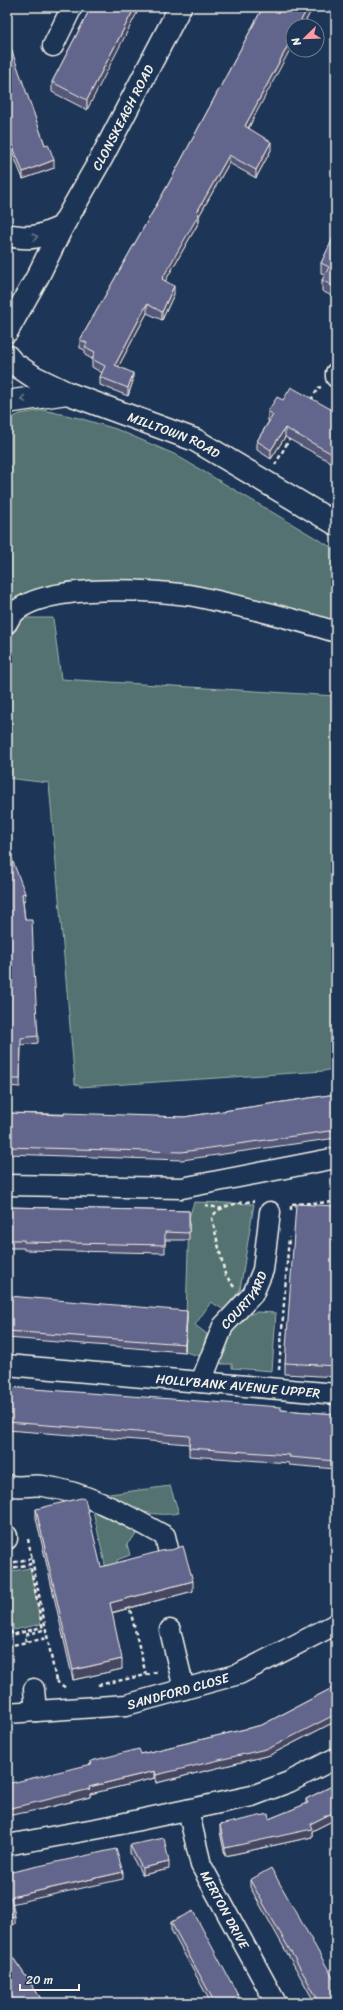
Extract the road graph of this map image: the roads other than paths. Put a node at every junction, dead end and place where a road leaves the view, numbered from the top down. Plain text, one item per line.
1 (72, 7) edge
2 (180, 7) edge
3 (53, 46) dead end
4 (62, 227) junction
5 (7, 235) edge
6 (7, 331) edge
7 (7, 356) edge
8 (67, 393) junction
9 (7, 402) edge
10 (336, 524) edge
11 (7, 622) edge
12 (336, 632) edge
13 (336, 1158) edge
14 (7, 1185) edge
15 (270, 1205) road end
16 (7, 1365) edge
17 (201, 1382) junction
18 (336, 1394) edge
19 (7, 1486) edge
20 (168, 1550) edge
21 (336, 1624) edge
22 (170, 1630) dead end
23 (42, 1686) road end
24 (184, 1689) junction
25 (36, 1711) junction
26 (7, 1713) edge
27 (336, 1758) edge
28 (188, 1810) junction
29 (7, 1845) edge
30 (276, 2003) edge

1 - 3 street
2 - 4 main road, CLONSKEAGH ROAD
5 -> 4 main road
4 - 6 main road, CLONSKEAGH ROAD
7 - 8 main road, MILLTOWN ROAD
8 -> 9 main road
8 - 10 main road, MILLTOWN ROAD
11 - 12 street
13 - 14 street
15 - 17 street, COURTYARD
16 - 17 street, HOLLYBANK AVENUE UPPER
17 - 18 street, HOLLYBANK AVENUE UPPER
19 - 20 street
21 - 24 street, SANDFORD CLOSE
22 - 24 street
23 - 25 street
24 - 25 street, SANDFORD CLOSE
25 - 26 street, SANDFORD CLOSE
27 - 28 street
28 - 29 street
28 - 30 street, MERTON DRIVE

